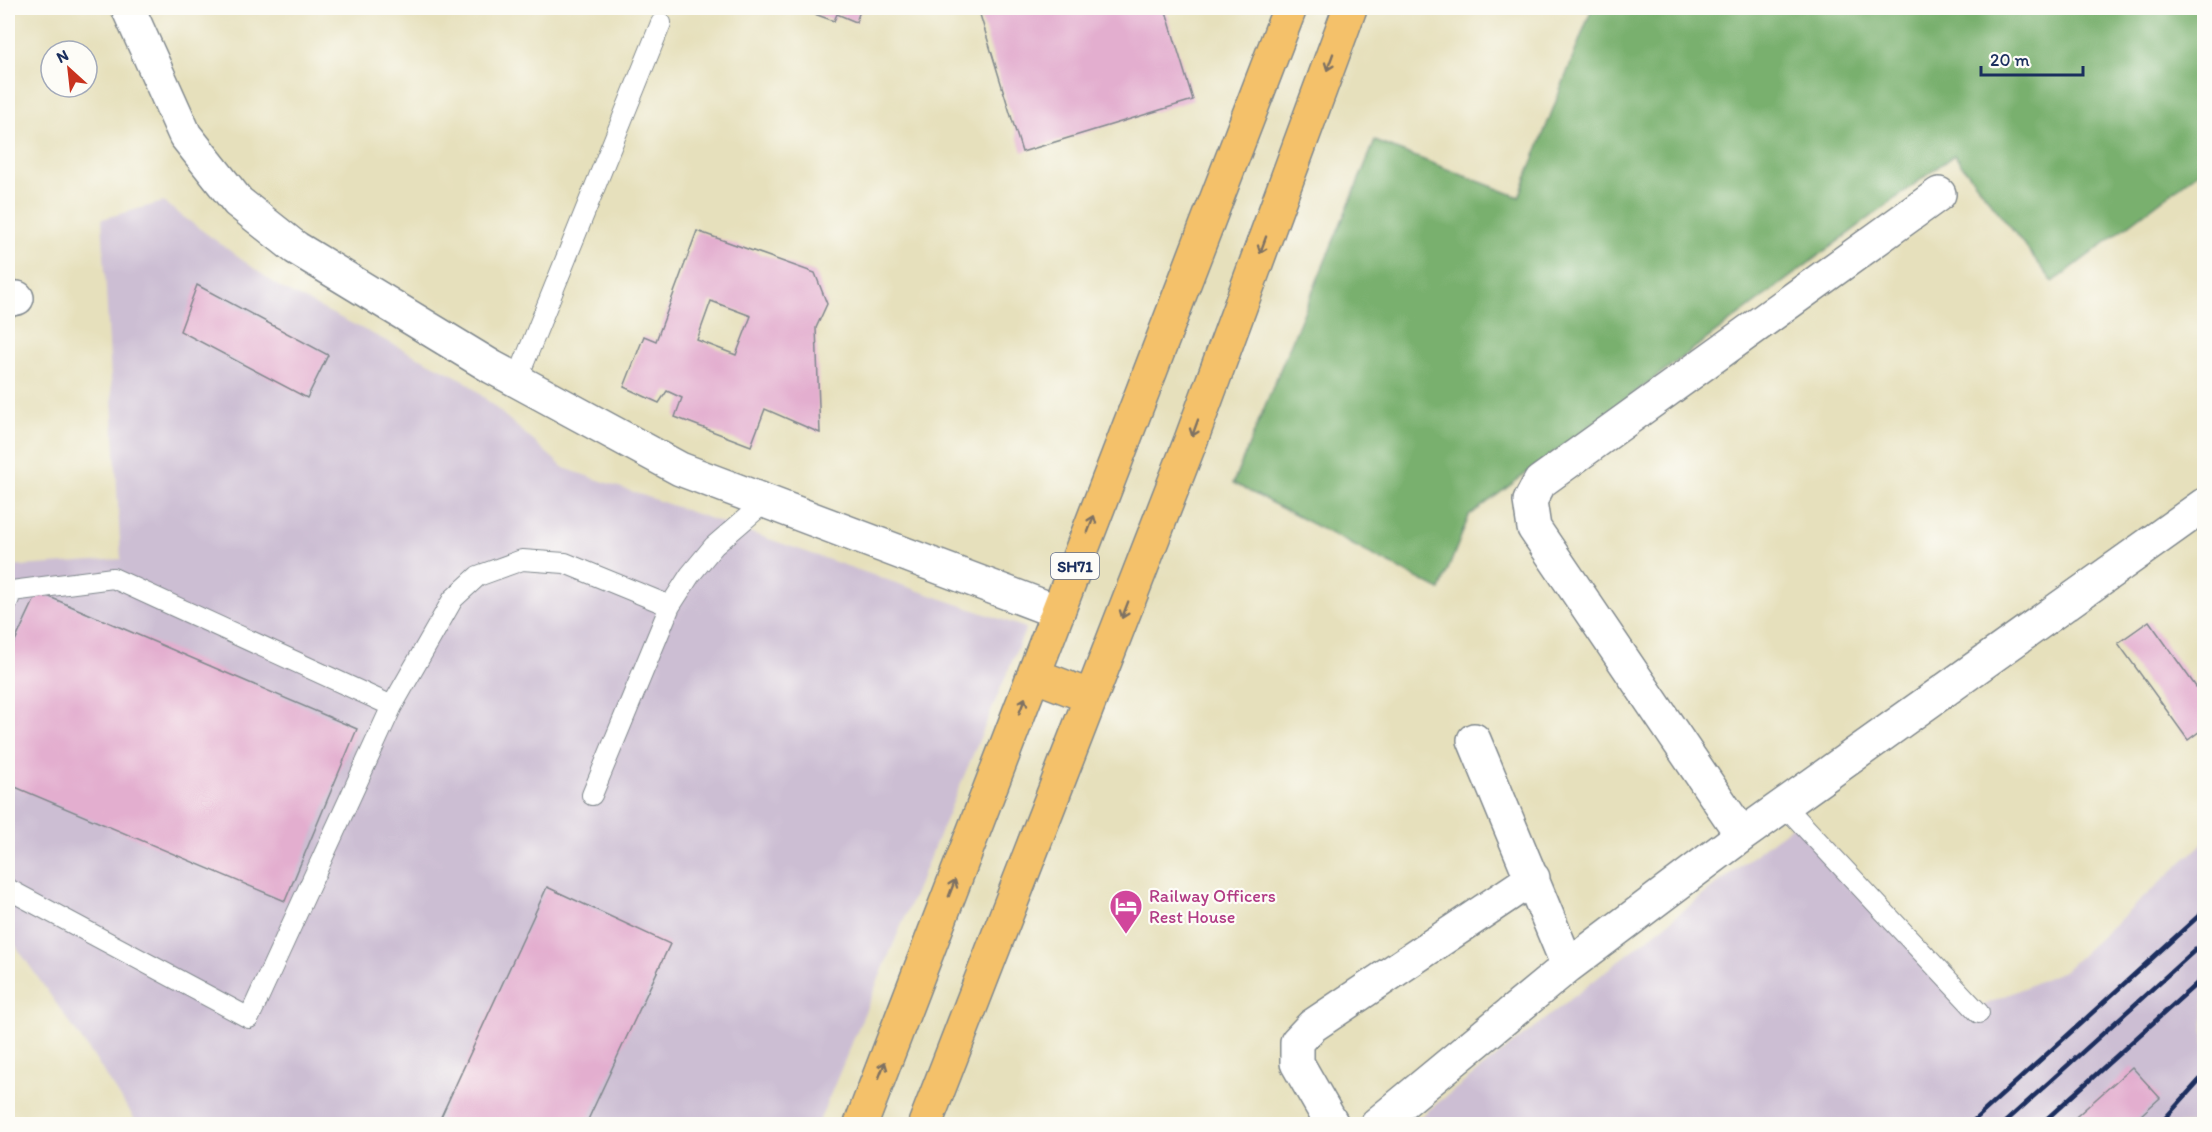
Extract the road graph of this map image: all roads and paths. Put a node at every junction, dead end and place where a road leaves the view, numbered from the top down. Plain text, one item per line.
1 (128, 8) edge
2 (1290, 8) edge
3 (1350, 8) edge
4 (661, 23) dead end
5 (1939, 194) dead end
6 (517, 380) junction
7 (766, 501) junction
8 (2205, 505) edge
9 (8, 601) edge
10 (670, 606) junction
11 (1058, 612) junction
12 (1034, 675) junction
13 (1091, 697) junction
14 (392, 706) junction
15 (1474, 740) dead end
16 (592, 795) dead end
17 (1785, 806) junction
18 (1742, 836) junction
19 (1533, 878) junction
20 (8, 889) edge
21 (1568, 966) junction
22 (1979, 1013) dead end
23 (861, 1125) edge
24 (925, 1125) edge
25 (1332, 1125) edge
26 (1377, 1125) edge

1 - 6 street
11 -> 2 main road, SH71
3 -> 13 main road
4 - 6 lane
5 - 18 street
6 - 7 street
7 - 10 lane
7 - 11 street
8 - 17 street
9 - 14 lane
10 - 14 lane
10 - 16 lane
11 - 12 main road, SH71
12 - 13 main road
23 -> 12 main road, SH71
13 - 24 main road
14 - 20 lane
15 - 19 street
17 - 18 street
17 - 22 lane
18 - 21 street
19 - 21 street
19 - 25 street
21 - 26 street

